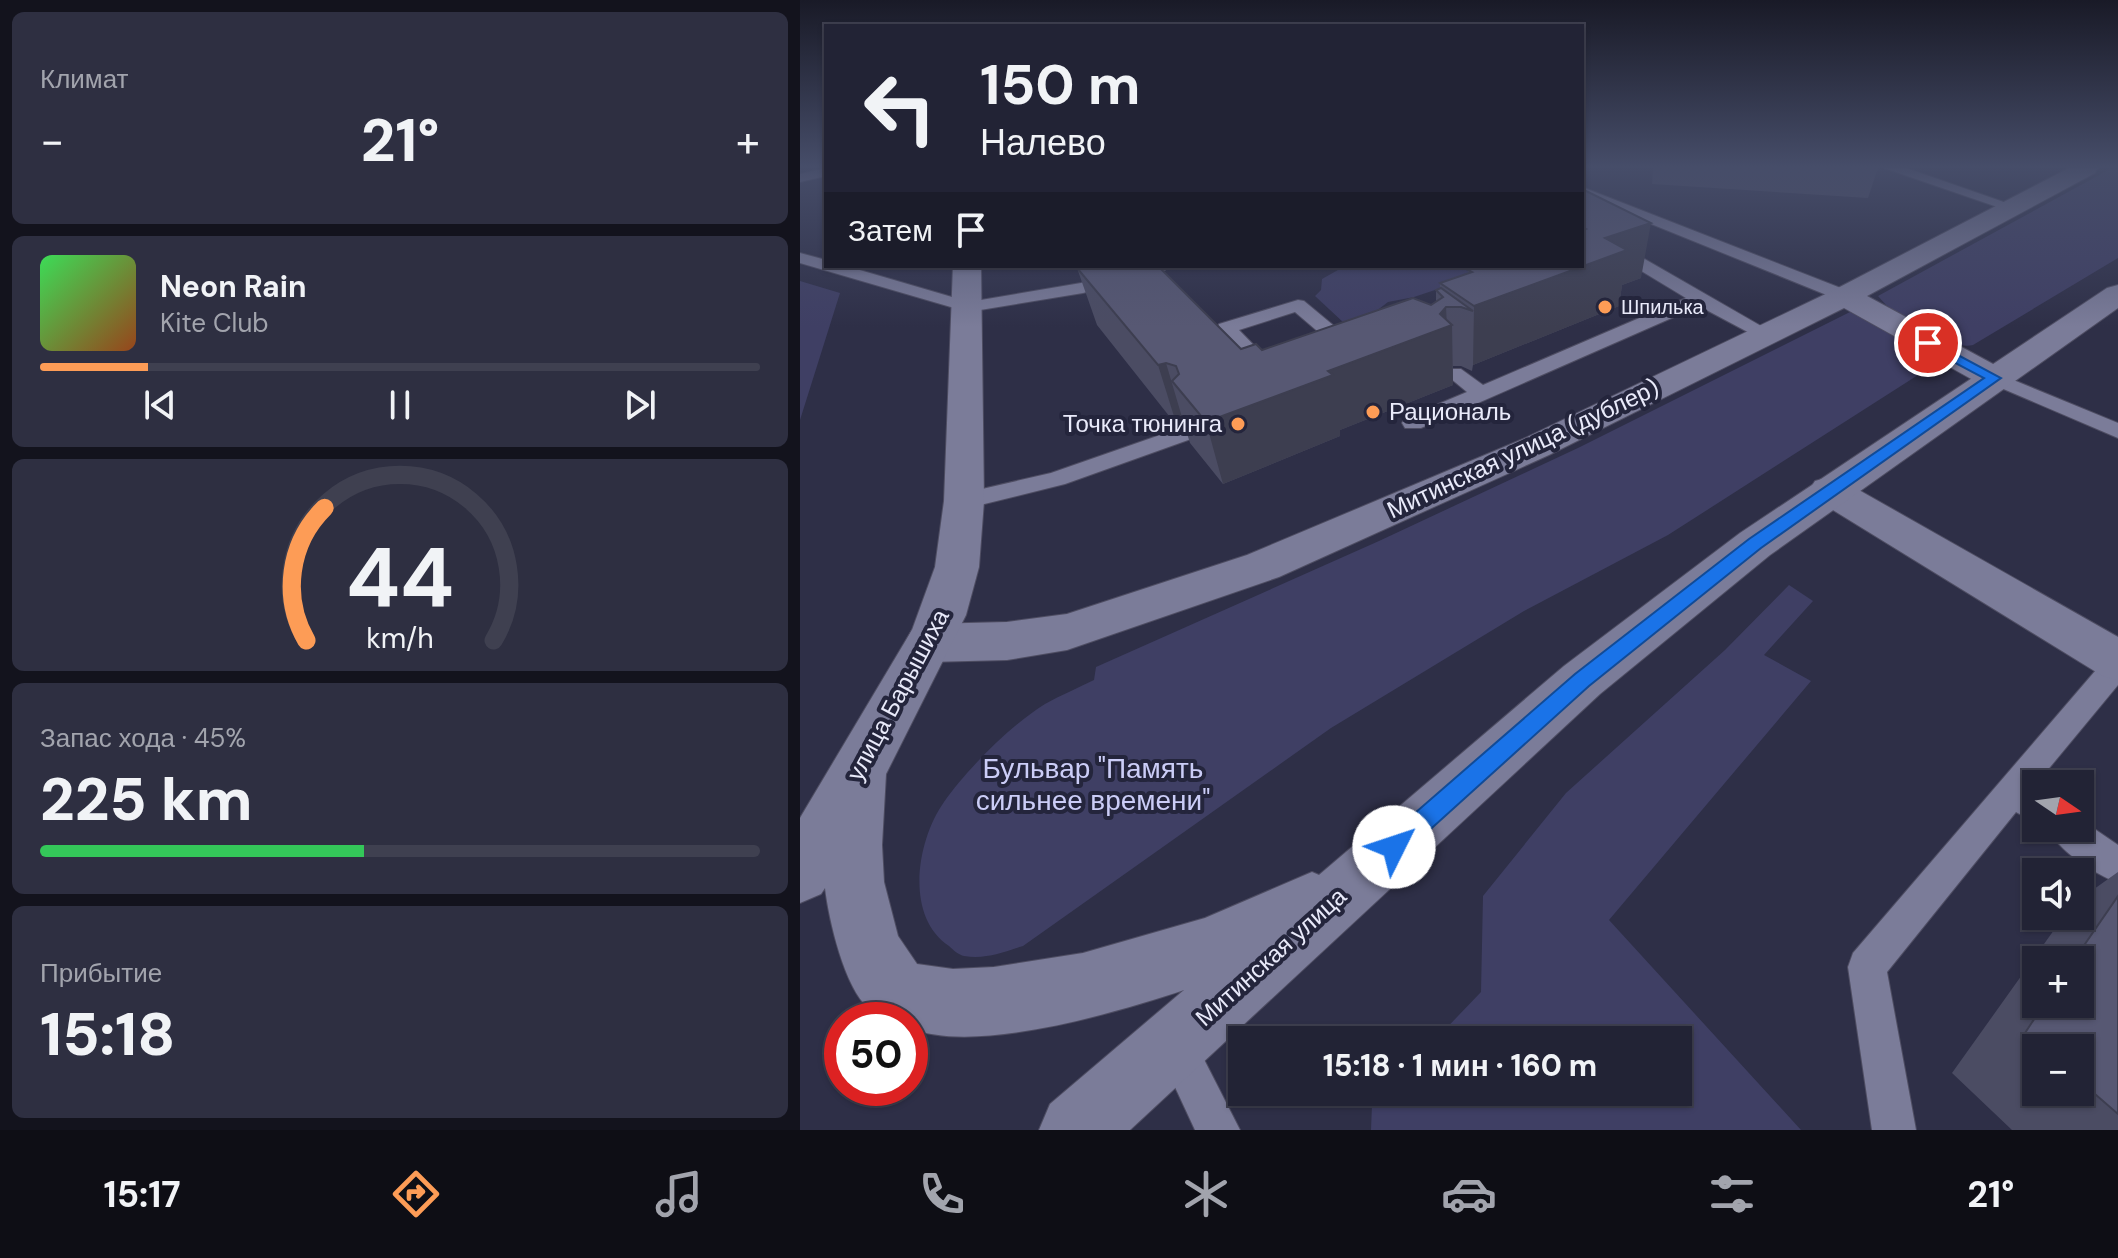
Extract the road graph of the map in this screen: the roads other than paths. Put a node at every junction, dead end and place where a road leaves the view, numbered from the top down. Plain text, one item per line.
1 (1656, 221) edge
2 (1990, 221) edge
3 (1584, 229) edge
4 (800, 258) edge
5 (824, 265) edge
6 (834, 268) edge
7 (967, 268) edge
8 (1152, 268) edge
9 (2118, 294) edge
10 (1845, 296) junction
11 (1700, 299) junction
12 (968, 307) junction
13 (1766, 334) junction
14 (1325, 358) edge
15 (1287, 372) edge
16 (1454, 373) dead end
17 (1994, 378) junction
18 (1481, 393) junction
19 (1413, 423) dead end
20 (2118, 431) edge
21 (1183, 434) edge
22 (1829, 490) junction
23 (964, 501) junction
24 (929, 643) junction
25 (2118, 663) edge
26 (2044, 770) edge
27 (859, 772) junction
28 (2022, 801) edge
29 (2085, 842) edge
30 (2118, 866) edge
31 (800, 873) edge
32 (1347, 888) junction
33 (1175, 1043) junction
34 (1076, 1130) edge
35 (1218, 1130) edge
36 (1894, 1130) edge

1 - 10 lane
2 - 10 main road, Митинская улица (дублер)
3 - 11 lane
4 - 5 lane
6 - 12 lane
7 - 12 main road, улица Барышиха
8 - 12 lane
9 - 17 main road, Митинская улица
10 - 13 main road, Митинская улица (дублер)
10 - 17 main road
11 - 13 lane
11 - 18 lane
12 - 23 main road, улица Барышиха
13 - 24 main road, Митинская улица (дублер)
14 - 15 lane
16 - 18 lane
17 - 20 lane
17 - 22 main road, Митинская улица
18 - 19 lane
21 - 23 lane
22 - 25 main road
22 - 32 main road, Митинская улица
23 - 24 main road, улица Барышиха
24 - 27 main road, улица Барышиха
25 - 26 lane
27 - 31 main road, улица Барышиха
27 - 32 main road
28 - 36 lane
29 - 30 lane
32 - 33 main road, Митинская улица
33 - 34 main road, Митинская улица
33 - 35 lane

